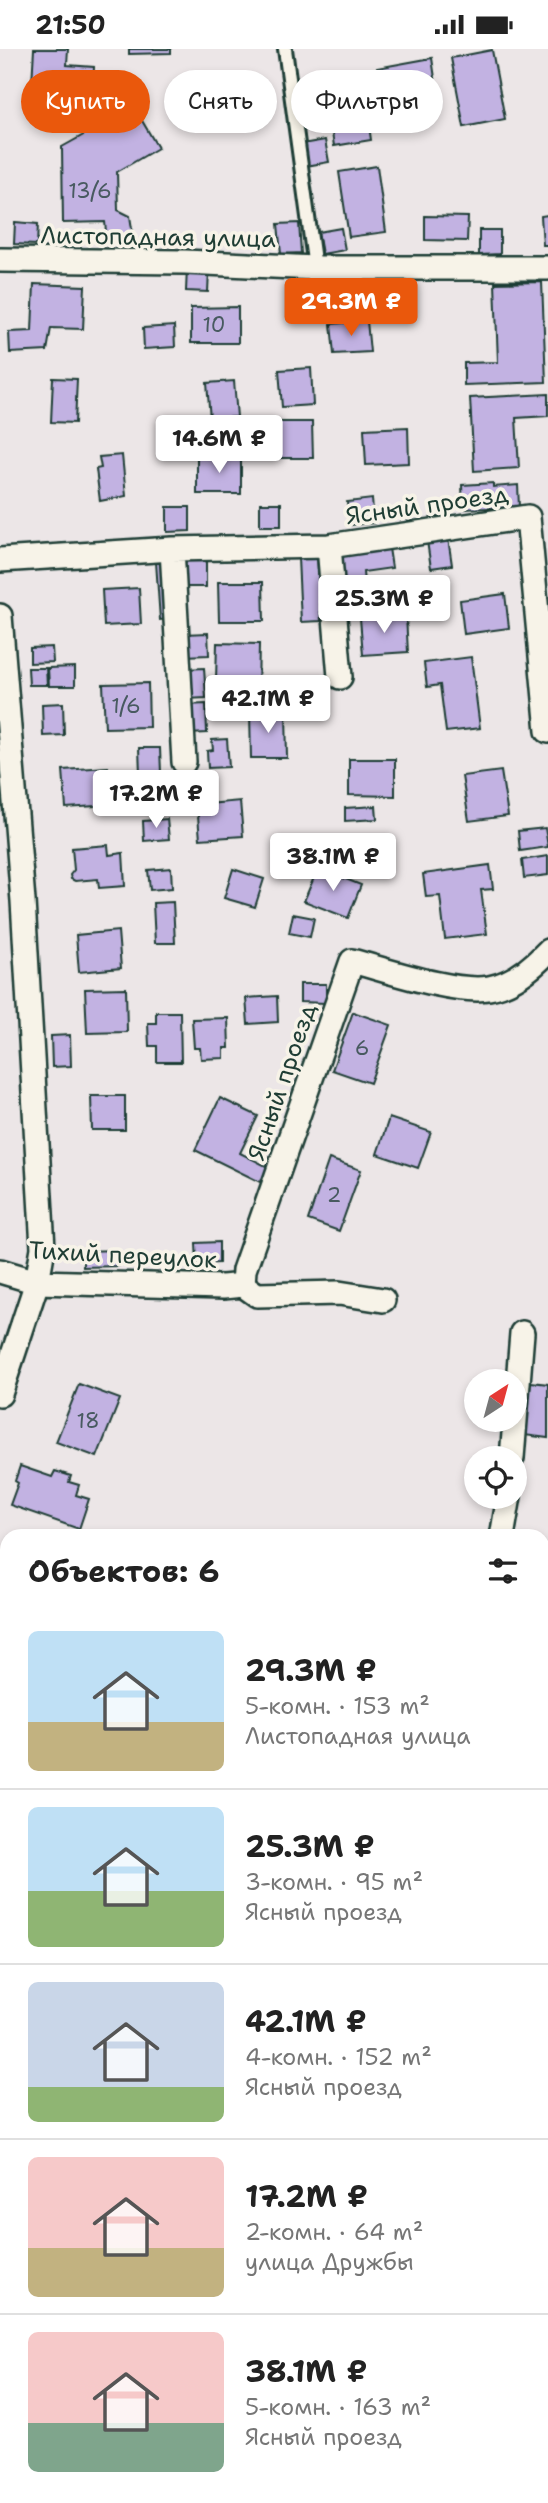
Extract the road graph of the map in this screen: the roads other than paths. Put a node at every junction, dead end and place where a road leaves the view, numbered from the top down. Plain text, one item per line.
1 (285, 49) edge
2 (0, 260) edge
3 (315, 268) junction
4 (548, 268) edge
5 (538, 515) edge
6 (329, 546) junction
7 (172, 549) junction
8 (0, 560) edge
9 (0, 616) edge
10 (340, 677) dead end
11 (548, 731) edge
12 (184, 762) dead end
13 (548, 951) edge
14 (0, 1271) edge
15 (37, 1282) junction
16 (243, 1285) junction
17 (383, 1300) dead end
18 (522, 1333) dead end
19 (0, 1394) edge
20 (513, 1446) edge
21 (507, 1509) edge
22 (503, 1529) edge

1 - 3 lane
2 - 3 street, Листопадная улица
3 - 4 street, Листопадная улица
5 - 6 street, Ясный проезд
5 - 11 street, Ясный проезд
6 - 7 street, Ясный проезд
6 - 10 street, Ясный проезд
7 - 8 street, Ясный проезд
7 - 12 street
9 - 15 street
13 - 16 street, Ясный проезд
14 - 15 street, Тихий переулок
15 - 16 street, Тихий переулок
15 - 19 street
16 - 17 street
18 - 20 street
21 - 22 street

